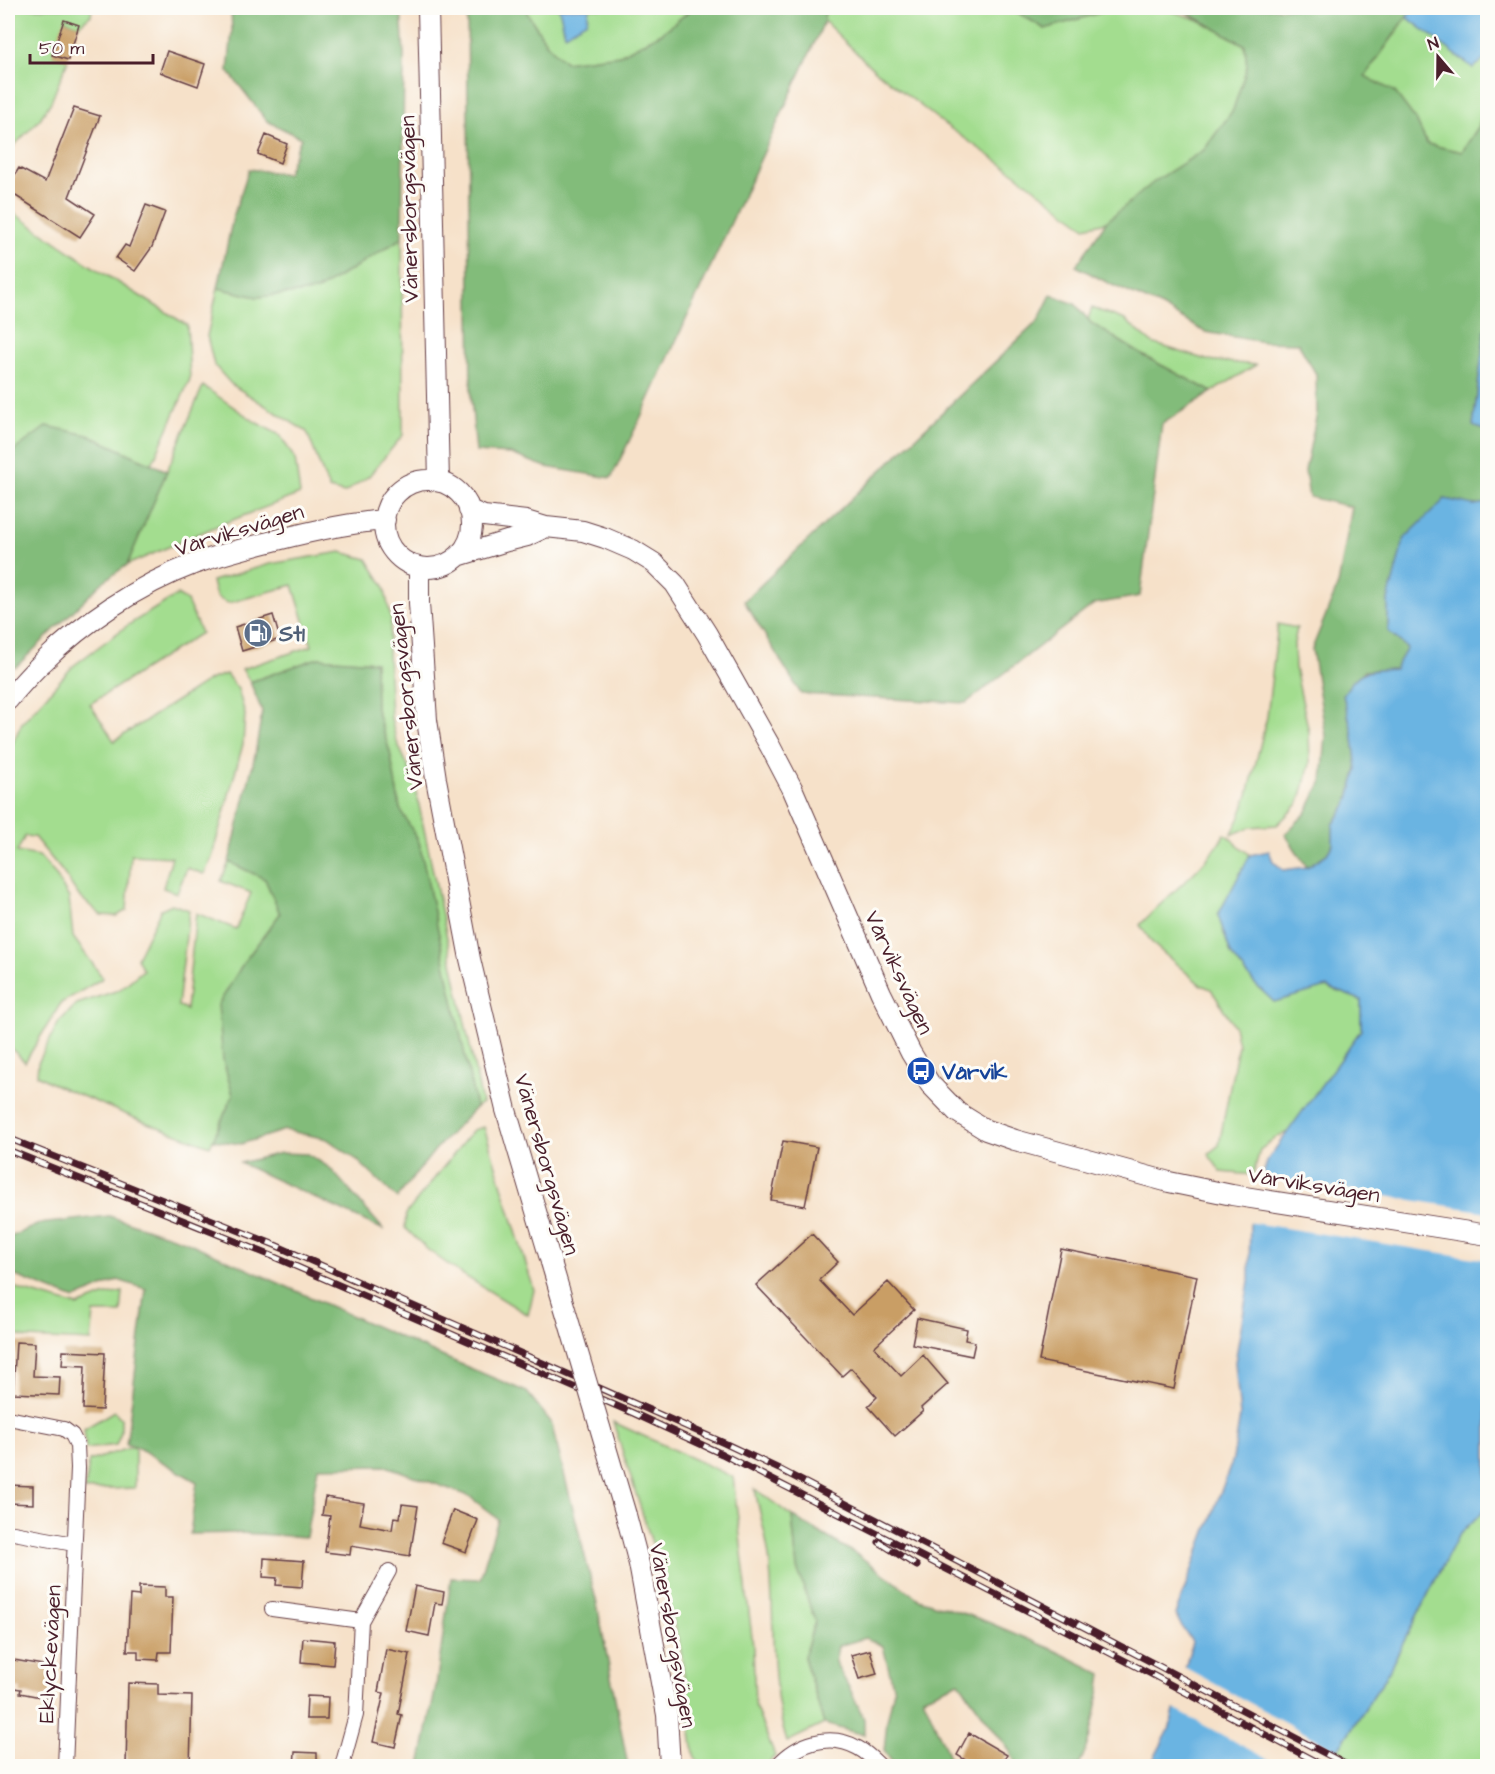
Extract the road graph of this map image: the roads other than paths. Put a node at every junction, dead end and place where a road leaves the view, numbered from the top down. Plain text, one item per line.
1 (428, 8) edge
2 (439, 482) junction
3 (469, 510) junction
4 (385, 520) junction
5 (546, 527) junction
6 (458, 556) junction
7 (419, 567) junction
8 (8, 700) edge
9 (1488, 1235) edge
10 (8, 1418) edge
11 (8, 1532) edge
12 (74, 1544) junction
13 (389, 1571) dead end
14 (272, 1609) dead end
15 (362, 1621) junction
16 (65, 1767) edge
17 (342, 1767) edge
18 (670, 1767) edge
19 (777, 1767) edge
20 (880, 1767) edge

1 - 2 main road, Vänersborgsvägen
2 - 3 main road
2 - 4 main road
3 - 5 main road, Vårviksvägen
3 - 6 main road
4 - 7 main road
4 - 8 main road, Vårviksvägen
5 - 6 main road, Vårviksvägen
5 - 9 main road, Vårviksvägen
6 - 7 main road
7 - 18 main road, Vänersborgsvägen, bridge
10 - 12 street, Eklyckevägen
11 - 12 street
12 - 16 street, Eklyckevägen
13 - 15 street
14 - 15 street
15 - 17 street
19 - 20 street

